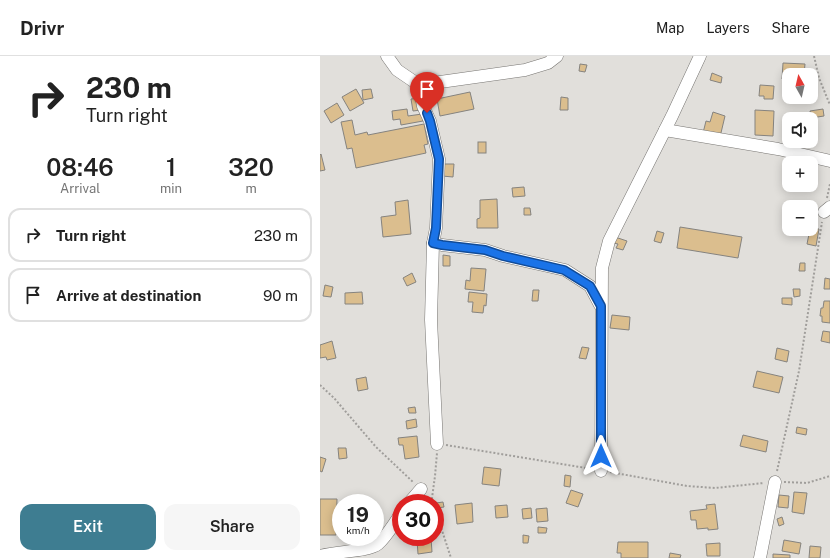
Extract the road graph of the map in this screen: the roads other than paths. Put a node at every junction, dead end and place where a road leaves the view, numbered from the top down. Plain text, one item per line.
1 (387, 56) edge
2 (557, 56) edge
3 (700, 56) edge
4 (419, 85) junction
5 (665, 130) junction
6 (830, 161) edge
7 (433, 243) junction
8 (601, 306) junction
9 (437, 444) road end
10 (601, 471) road end
11 (775, 482) road end
12 (421, 489) road end
13 (417, 494) edge
14 (392, 525) edge
15 (320, 556) edge
16 (760, 558) edge

1 - 4 street
2 - 4 street
3 - 5 street
4 - 7 street
5 - 6 street
5 - 8 street
7 - 8 street
7 - 9 street
8 - 10 street
11 - 16 street
12 - 13 street
14 - 15 street

